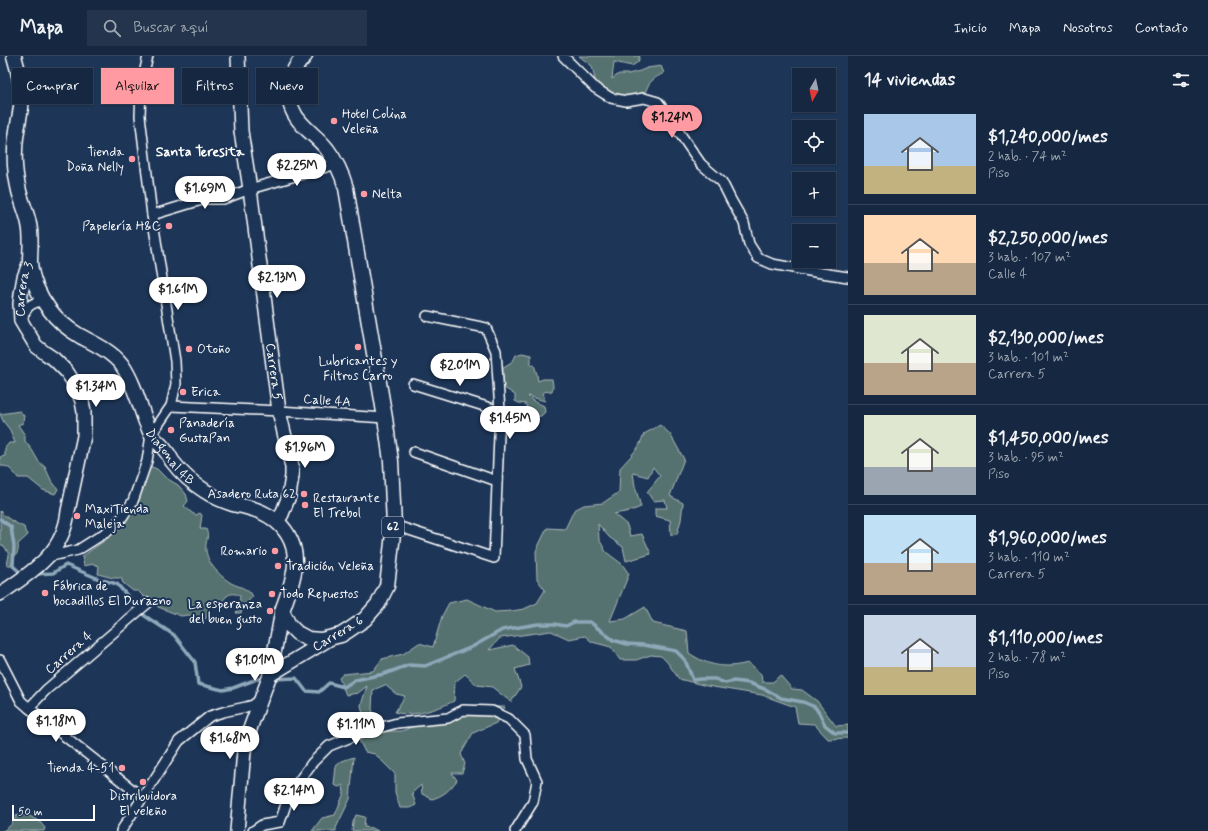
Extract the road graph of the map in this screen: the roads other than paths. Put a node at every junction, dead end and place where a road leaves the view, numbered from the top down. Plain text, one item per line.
1 (14, 56) edge
2 (148, 56) edge
3 (238, 56) edge
4 (305, 56) edge
5 (563, 56) edge
6 (337, 164) junction
7 (250, 189) junction
8 (152, 215) junction
9 (30, 262) junction
10 (848, 277) edge
11 (43, 300) junction
12 (427, 316) dead end
13 (21, 321) junction
14 (414, 384) dead end
15 (171, 406) junction
16 (500, 410) junction
17 (279, 411) junction
18 (385, 418) junction
19 (152, 435) junction
20 (414, 452) dead end
21 (497, 481) junction
22 (277, 522) junction
23 (394, 525) junction
24 (47, 557) junction
25 (0, 594) edge
26 (148, 604) dead end
27 (282, 611) junction
28 (331, 638) junction
29 (0, 660) edge
30 (270, 675) junction
31 (263, 697) junction
32 (29, 708) junction
33 (143, 798) junction
34 (121, 831) edge
35 (237, 831) edge
36 (252, 831) edge
37 (515, 831) edge

1 - 9 main road, Carrera 3
2 - 8 street
3 - 7 street, Carrera 5
4 - 6 main road, 62
5 - 10 street
6 - 7 street
6 - 18 main road, 62
7 - 8 street
7 - 17 street, Carrera 5
8 - 15 street
9 - 11 main road, Diagonal 4B
9 - 13 street, Carrera 3
11 - 13 street
11 - 19 main road, Diagonal 4B
12 - 16 street
13 - 24 street, Carrera 3
14 - 16 street
15 - 17 street, Calle 4A
15 - 19 street
16 - 21 street
17 - 18 street, Calle 4A
17 - 22 street, Carrera 5
18 - 23 main road, Carrera 6 / 62
19 - 22 main road, Diagonal 4B
19 - 24 street
20 - 21 street
21 - 23 street
22 - 27 main road
23 - 28 main road, Carrera 6 / 62
24 - 25 street, Carrera 3
26 - 32 street, Carrera 4
27 - 28 main road, 62
27 - 30 street
28 - 30 street, Carrera 6
29 - 32 street
30 - 31 street
31 - 33 street
31 - 35 street
32 - 33 street
33 - 34 street
36 - 37 street

